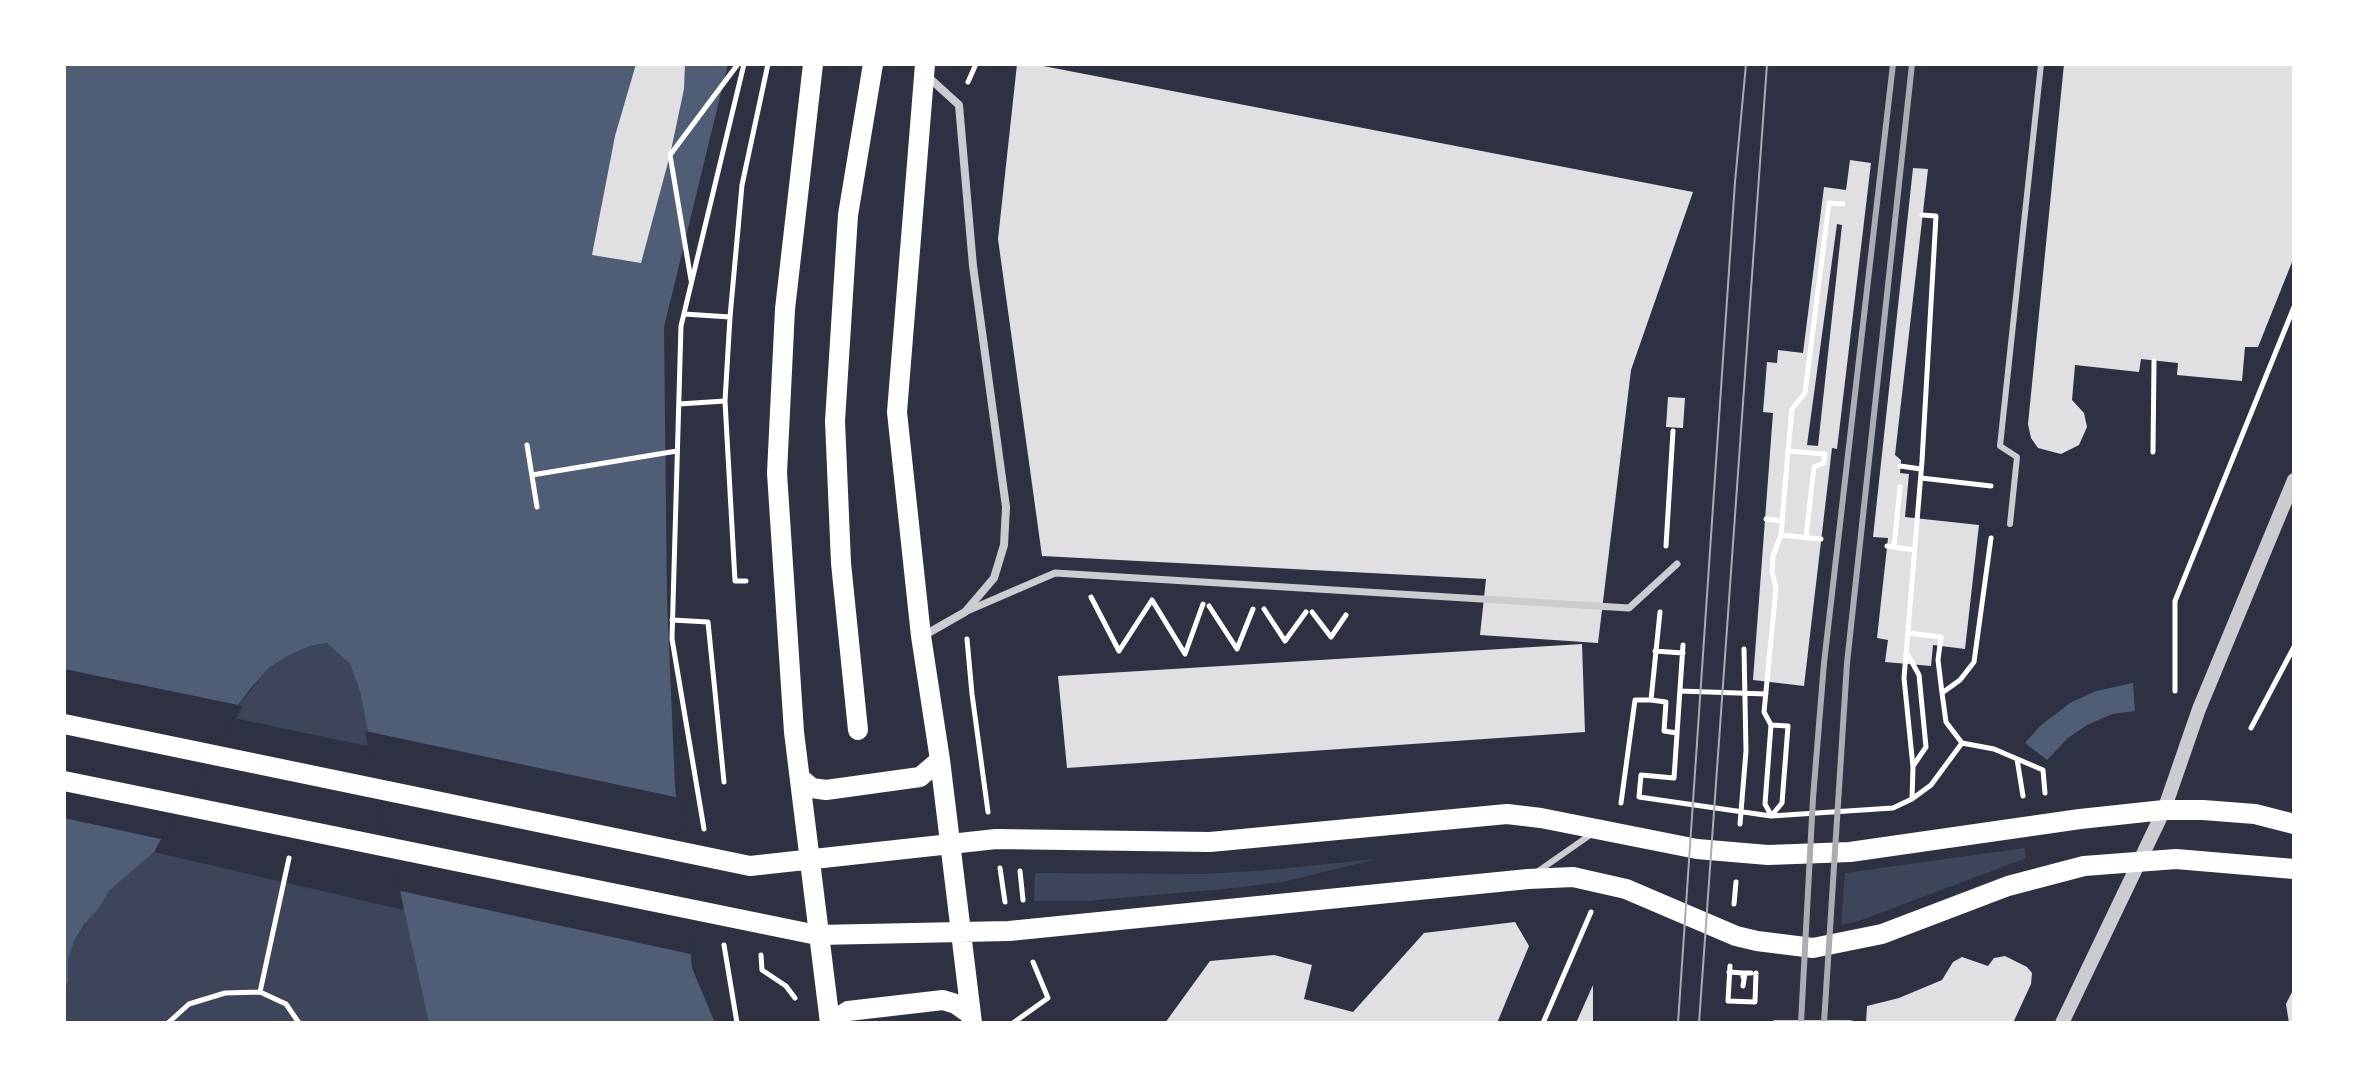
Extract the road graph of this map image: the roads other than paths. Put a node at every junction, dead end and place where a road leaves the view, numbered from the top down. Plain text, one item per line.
1 (813, 64) edge
2 (873, 64) edge
3 (2041, 64) edge
4 (924, 68) edge
5 (2294, 480) edge
6 (2010, 524) road end
7 (1677, 564) dead end
8 (965, 612) junction
9 (921, 636) junction
10 (64, 724) edge
11 (858, 730) dead end
12 (940, 760) junction
13 (801, 779) junction
14 (64, 781) edge
15 (2164, 810) junction
16 (2294, 824) edge
17 (1598, 829) junction
18 (951, 843) junction
19 (810, 860) junction
20 (2139, 861) junction
21 (2294, 869) edge
22 (1528, 879) junction
23 (960, 932) junction
24 (817, 935) junction
25 (971, 1018) edge
26 (830, 1023) edge
27 (1775, 1023) edge
28 (1850, 1023) edge
29 (2062, 1023) edge

1 - 13 main road
2 - 11 main road
3 - 6 lane
4 - 8 street
4 - 9 main road
5 - 15 street
7 - 8 street
8 - 9 street
9 - 12 main road
10 - 19 main road
12 - 13 main road
12 - 18 main road
13 - 19 main road
14 - 24 main road
15 - 16 main road
15 - 17 main road
15 - 20 street
17 - 18 main road
17 - 22 lane
18 - 19 main road
18 - 23 main road
19 - 24 main road
20 - 21 main road
20 - 22 main road
20 - 29 street
22 - 23 main road
23 - 24 main road
23 - 25 main road
24 - 26 main road
25 - 26 main road
27 - 28 lane

